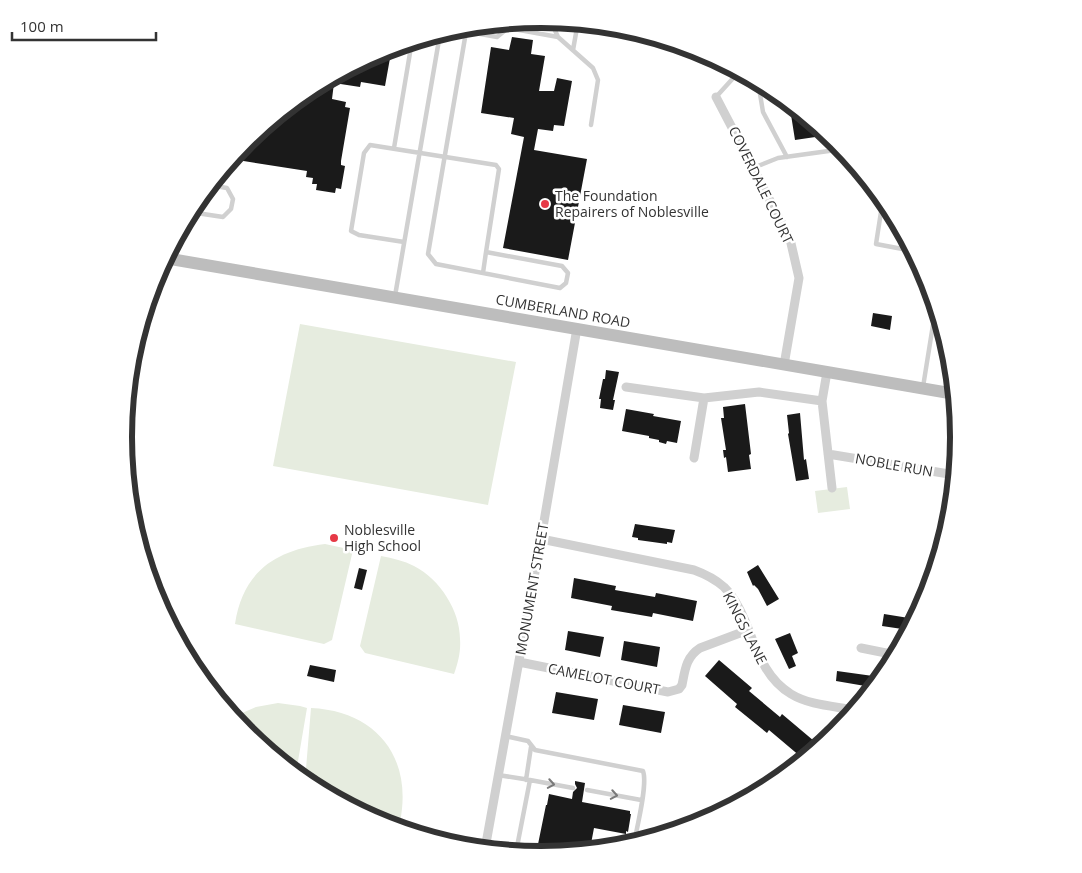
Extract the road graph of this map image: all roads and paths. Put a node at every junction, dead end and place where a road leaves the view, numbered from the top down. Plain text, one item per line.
1 (510, 28) edge
2 (554, 28) edge
3 (507, 29) edge
4 (577, 29) edge
5 (473, 33) edge
6 (466, 34) edge
7 (558, 37) junction
8 (438, 40) edge
9 (411, 49) edge
10 (573, 50) junction
11 (735, 76) edge
12 (759, 91) edge
13 (716, 97) joint
14 (591, 125) dead end
15 (394, 148) junction
16 (833, 150) edge
17 (420, 153) junction
18 (445, 157) junction
19 (787, 157) junction
20 (753, 168) junction
21 (218, 187) edge
22 (882, 210) edge
23 (198, 213) edge
24 (404, 242) junction
25 (902, 246) edge
26 (902, 249) joint
27 (486, 252) junction
28 (173, 259) edge
29 (482, 273) junction
30 (395, 297) junction
31 (933, 322) edge
32 (577, 328) junction
33 (784, 365) junction
34 (828, 372) junction
35 (626, 387) dead end
36 (922, 389) junction
37 (948, 393) edge
38 (704, 398) junction
39 (822, 401) junction
40 (828, 454) junction
41 (694, 458) dead end
42 (948, 474) edge
43 (832, 488) dead end
44 (541, 539) junction
45 (748, 630) junction
46 (861, 648) dead end
47 (888, 653) edge
48 (519, 662) junction
49 (847, 709) edge
50 (505, 736) junction
51 (531, 747) junction
52 (498, 775) junction
53 (528, 780) junction
54 (573, 788) dead end
55 (587, 790) dead end
56 (641, 800) junction
57 (635, 835) edge
58 (485, 842) edge
59 (517, 845) edge

1 - 7 lane
2 - 7 lane
3 - 5 lane
4 - 10 lane
6 - 18 lane
7 - 10 lane
8 - 17 lane
9 - 15 lane
10 - 14 lane
11 - 13 lane
12 - 19 lane
13 - 20 street, COVERDALE COURT
15 - 17 lane
15 - 24 lane
16 - 19 lane
17 - 18 lane
17 - 24 lane
18 - 27 lane
18 - 29 lane
19 - 20 lane
20 - 33 street, COVERDALE COURT
21 - 23 lane
22 - 26 lane
24 - 30 lane
25 - 26 lane
27 - 29 lane
27 - 29 lane
28 - 30 street, CUMBERLAND ROAD
30 - 32 street, CUMBERLAND ROAD
31 - 36 lane
32 - 33 street, CUMBERLAND ROAD
32 - 44 street, MONUMENT STREET
33 - 34 street, CUMBERLAND ROAD
34 - 36 street, CUMBERLAND ROAD
34 - 39 street
35 - 38 street
36 - 37 street, CUMBERLAND ROAD
38 - 39 street
38 - 41 street
39 - 40 street
40 - 42 street, NOBLE RUN
40 - 43 street
44 - 45 street, KINGS LANE
44 - 48 street, MONUMENT STREET
45 - 48 street, CAMELOT COURT
45 - 49 street, KINGS LANE
46 - 47 street
48 - 50 street, MONUMENT STREET
50 - 51 lane
50 - 52 street, MONUMENT STREET
51 - 53 lane
51 - 56 lane
52 - 53 lane
52 - 58 street, MONUMENT STREET
53 -> 54 lane
53 - 59 lane
55 -> 56 lane
56 - 57 lane

